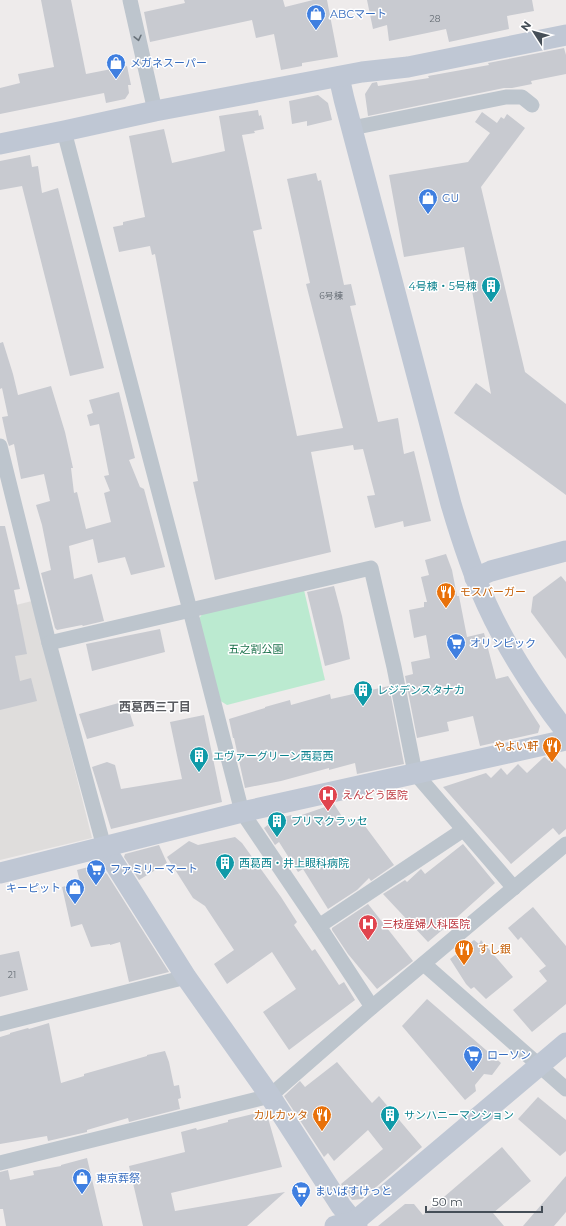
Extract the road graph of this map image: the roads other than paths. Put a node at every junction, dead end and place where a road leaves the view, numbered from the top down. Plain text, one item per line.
1 (130, 0) edge
2 (566, 35) edge
3 (340, 77) junction
4 (532, 105) dead end
5 (155, 111) junction
6 (352, 128) junction
7 (64, 131) junction
8 (0, 144) edge
9 (0, 446) edge
10 (566, 551) edge
11 (476, 578) junction
12 (190, 610) junction
13 (49, 643) junction
14 (566, 732) edge
15 (566, 740) edge
16 (415, 773) junction
17 (242, 812) junction
18 (463, 830) junction
19 (566, 844) edge
20 (104, 847) junction
21 (0, 873) edge
22 (514, 888) junction
23 (319, 926) junction
24 (424, 964) junction
25 (186, 977) junction
26 (372, 1007) junction
27 (0, 1024) edge
28 (566, 1043) edge
29 (539, 1066) junction
30 (566, 1089) edge
31 (270, 1096) junction
32 (0, 1163) edge
33 (349, 1225) edge

1 -> 5 street
2 - 3 street
3 - 5 street
3 - 6 street
4 - 6 street
5 - 7 street
6 - 11 street
7 - 8 street
7 - 12 street
9 - 13 street
10 - 11 street
11 - 14 street
12 - 13 street
12 - 16 street
12 - 17 street
13 - 20 street
15 - 16 street
16 - 17 street
16 - 18 street
17 - 20 street
17 - 23 street
18 - 22 street
18 - 23 street
19 - 22 street
20 - 21 street
20 - 25 street
22 - 24 street
23 - 26 street
24 - 26 street
24 - 29 street
25 - 27 street
25 - 31 street
26 - 31 street
28 - 29 street
29 - 30 street
29 - 33 street
31 - 32 street
31 - 33 street

